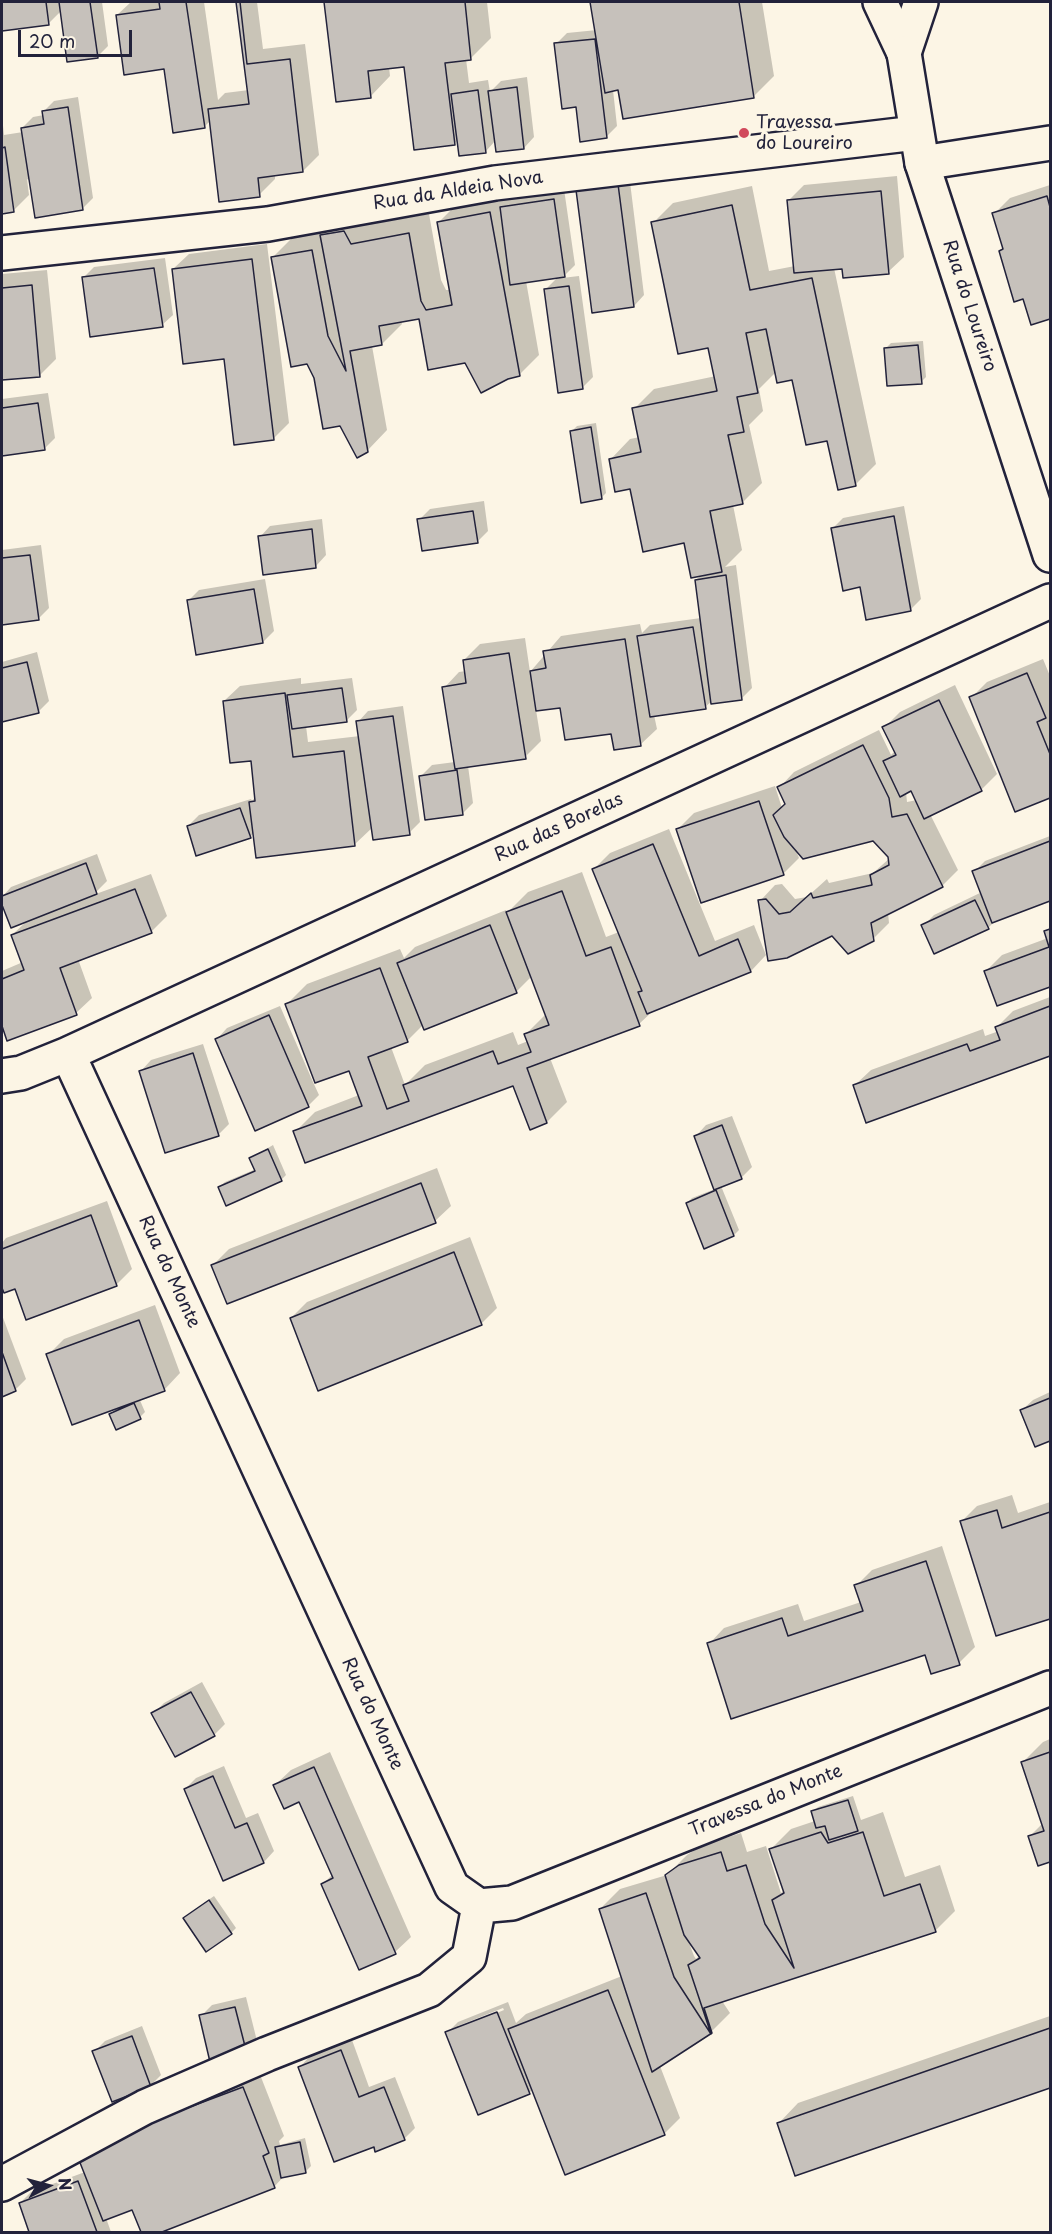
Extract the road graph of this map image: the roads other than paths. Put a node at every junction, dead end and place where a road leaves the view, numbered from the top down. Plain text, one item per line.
1 (880, 2) edge
2 (921, 2) edge
3 (904, 53) junction
4 (1050, 143) edge
5 (919, 148) junction
6 (2, 253) edge
7 (1050, 555) edge
8 (1050, 601) edge
9 (68, 1054) junction
10 (2, 1076) edge
11 (1050, 1688) edge
12 (479, 1906) junction
13 (2, 2184) edge

1 - 3 street
2 - 3 street
3 - 5 street, Rua do Loureiro
4 - 5 street
5 - 6 street, Rua da Aldeia Nova
5 - 7 street, Rua do Loureiro
8 - 9 street, Rua das Borelas
9 - 10 street
9 - 12 street, Rua do Monte
11 - 12 street, Travessa do Monte
12 - 13 street

